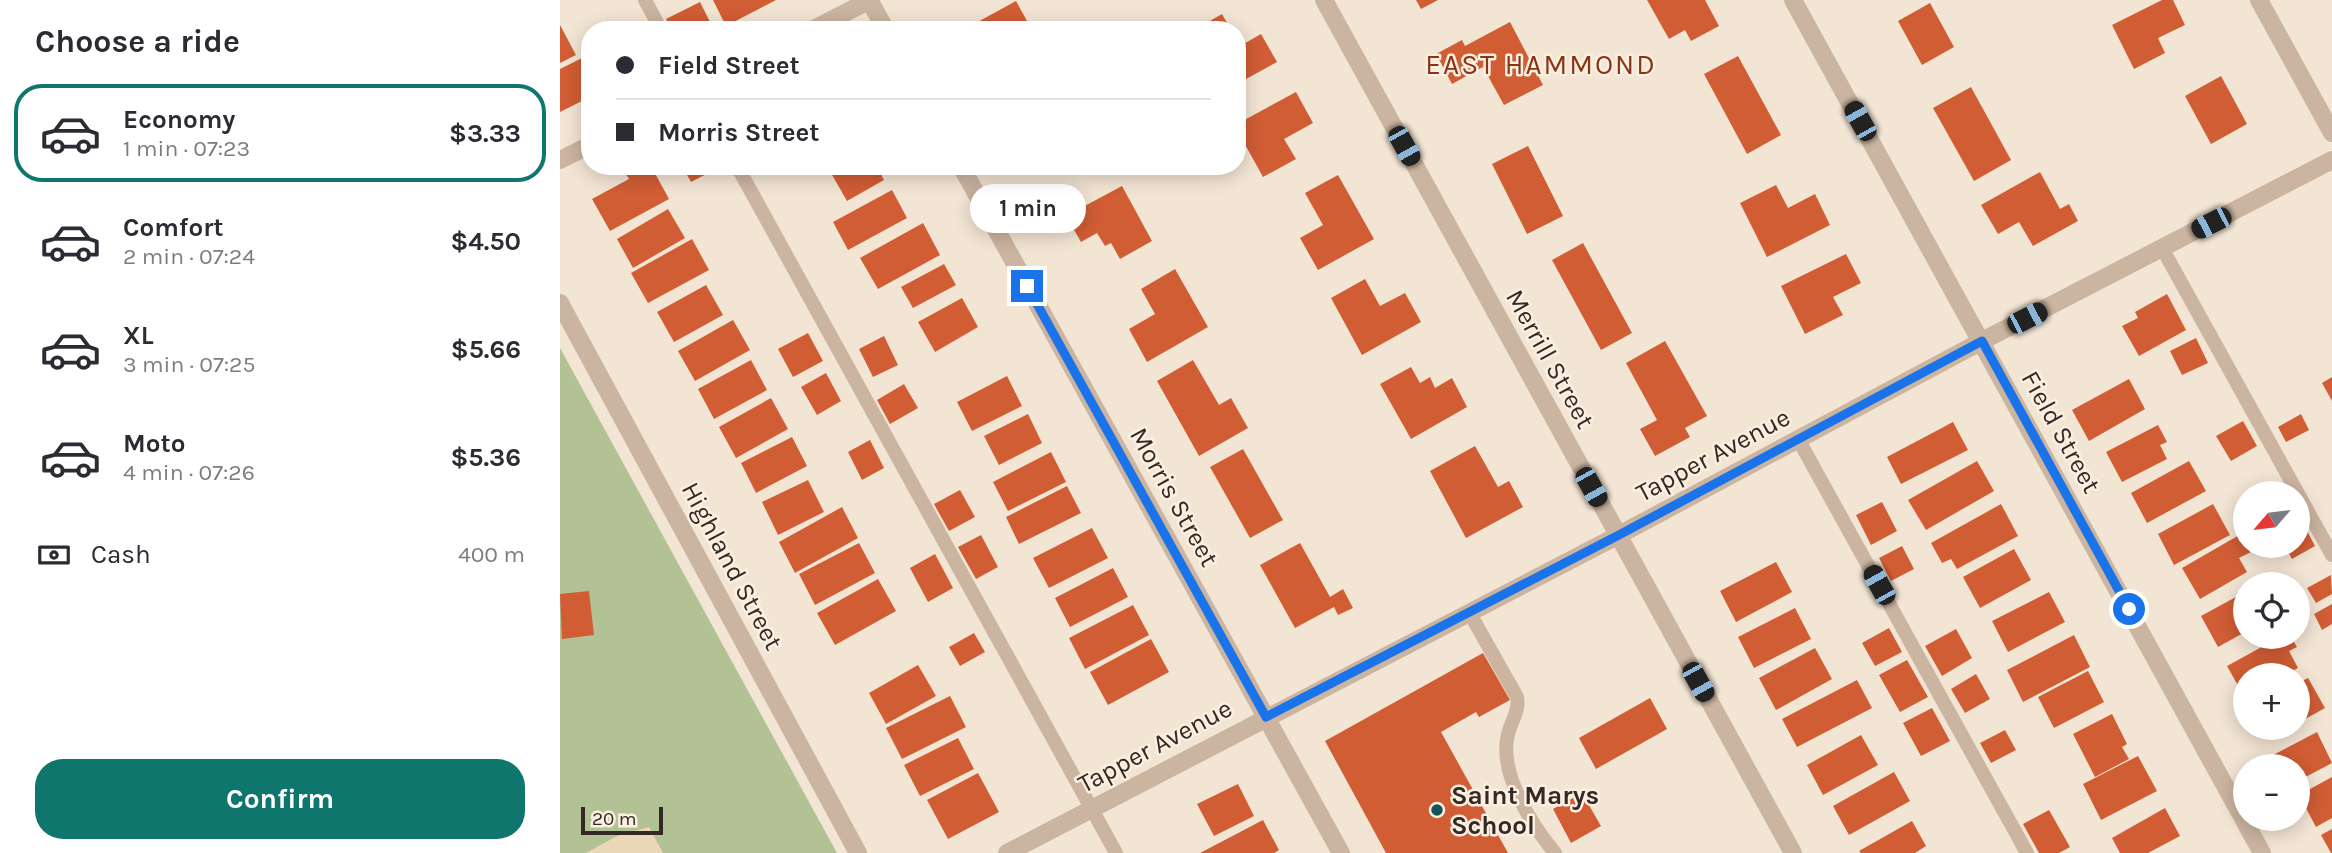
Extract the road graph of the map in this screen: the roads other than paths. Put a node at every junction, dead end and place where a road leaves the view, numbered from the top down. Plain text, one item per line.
1 (645, 0) edge
2 (870, 0) edge
3 (1324, 0) edge
4 (1793, 0) edge
5 (2259, 0) edge
6 (656, 21) edge
7 (829, 21) edge
8 (881, 21) edge
9 (2332, 133) edge
10 (581, 150) edge
11 (560, 160) edge
12 (2332, 160) edge
13 (742, 175) edge
14 (966, 175) edge
15 (2162, 248) junction
16 (560, 303) edge
17 (1982, 341) junction
18 (1798, 439) junction
19 (1617, 536) junction
20 (2332, 555) edge
21 (1468, 612) junction
22 (1266, 717) junction
23 (1091, 809) junction
24 (858, 853) edge
25 (1007, 853) edge
26 (1116, 853) edge
27 (1340, 853) edge
28 (1555, 853) edge
29 (1793, 853) edge
30 (2027, 853) edge
31 (2262, 853) edge

1 - 6 lane
2 - 7 street
2 - 8 street
3 - 19 street, Merrill Street
4 - 17 street, Field Street
5 - 9 street
10 - 11 street
12 - 15 street, Tapper Avenue
13 - 23 lane
14 - 22 street, Morris Street
15 - 17 street, Tapper Avenue
15 - 20 lane
16 - 24 street, Highland Street
17 - 18 street, Tapper Avenue
17 - 31 street, Field Street
18 - 19 street, Tapper Avenue
18 - 30 lane
19 - 21 street, Tapper Avenue
19 - 29 street, Merrill Street
21 - 22 street, Tapper Avenue
21 - 28 lane
22 - 23 street, Tapper Avenue
22 - 27 street, Morris Street
23 - 25 street, Tapper Avenue
23 - 26 lane

